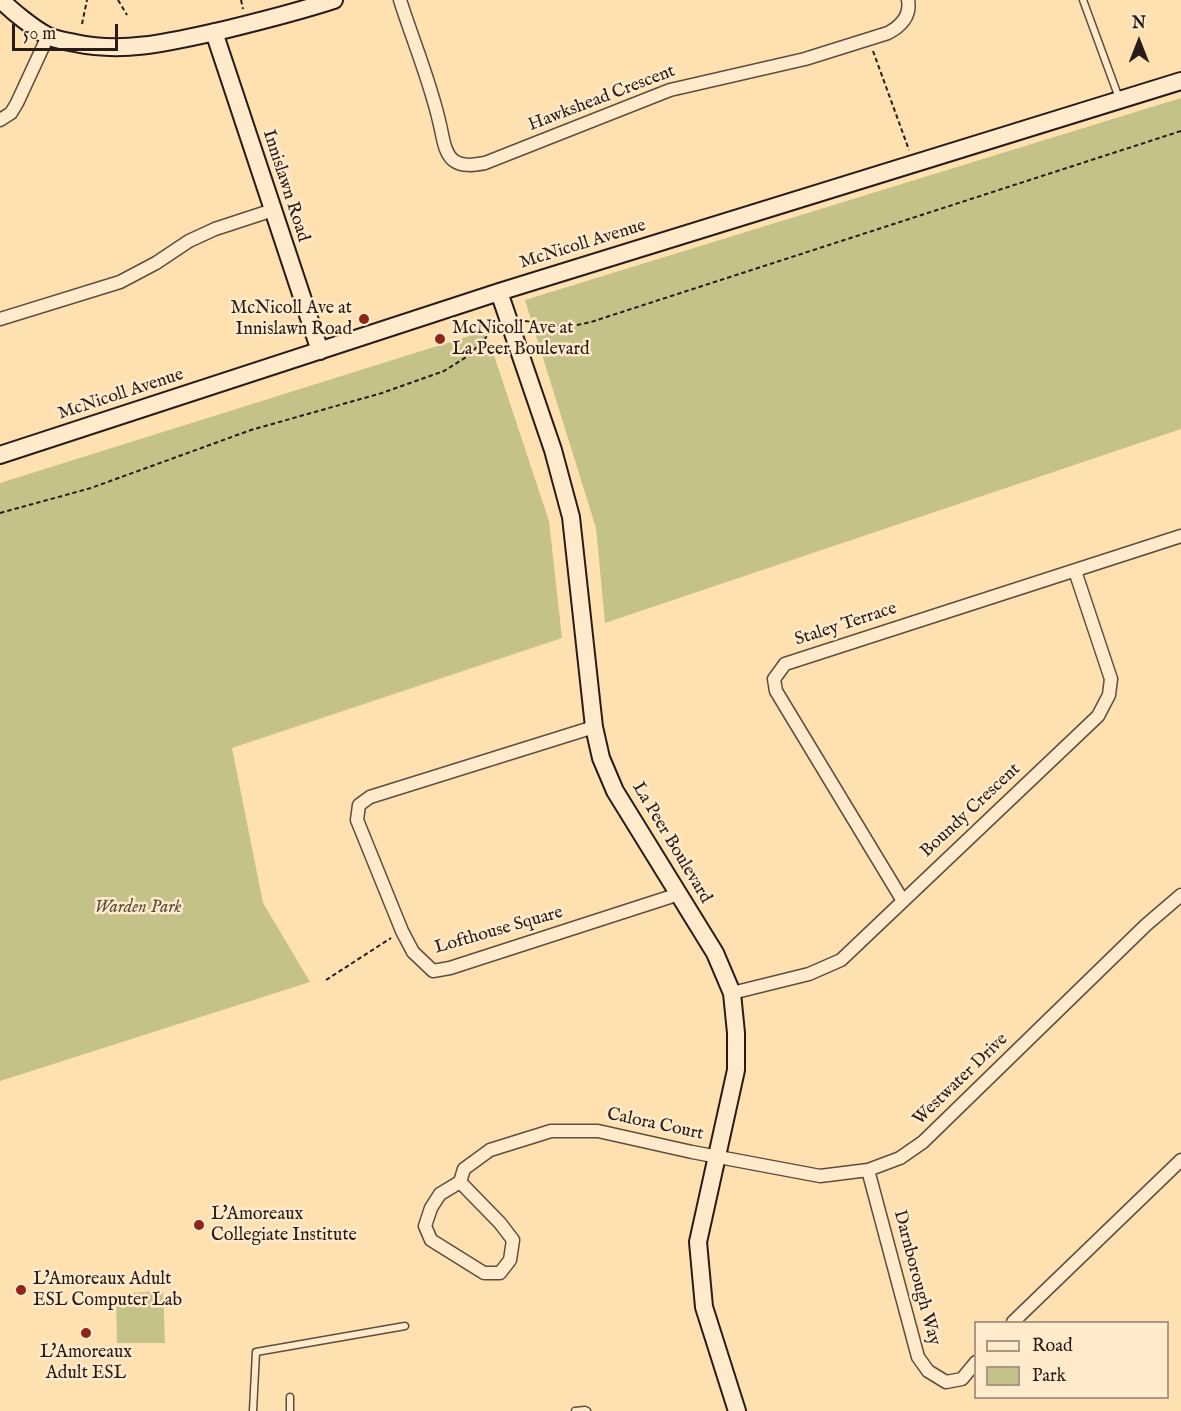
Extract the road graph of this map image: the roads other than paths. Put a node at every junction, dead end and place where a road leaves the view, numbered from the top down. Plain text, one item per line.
1 (1, 0) edge
2 (334, 0) edge
3 (400, 0) edge
4 (908, 0) edge
5 (1084, 0) edge
6 (214, 32) junction
7 (48, 36) junction
8 (1181, 81) edge
9 (1119, 100) junction
10 (0, 120) edge
11 (273, 210) junction
12 (499, 292) junction
13 (0, 319) edge
14 (320, 351) junction
15 (0, 455) edge
16 (1181, 536) edge
17 (1075, 571) junction
18 (594, 727) junction
19 (679, 894) junction
20 (1181, 896) edge
21 (903, 901) junction
22 (732, 993) junction
23 (717, 1157) junction
24 (1181, 1160) edge
25 (868, 1170) junction
26 (460, 1182) junction
27 (1015, 1321) edge
28 (405, 1326) dead end
29 (974, 1363) edge
30 (291, 1397) dead end
31 (253, 1411) edge
32 (290, 1411) edge
33 (575, 1411) edge
34 (588, 1411) edge
35 (737, 1411) edge

1 - 7 street
2 - 6 street
3 - 4 street, Hawkshead Crescent
5 - 9 lane
6 - 7 street
6 - 11 street, Innislawn Road
7 - 10 street
8 - 9 street, McNicoll Avenue
9 - 12 street, McNicoll Avenue
11 - 13 street
11 - 14 street, Innislawn Road
12 - 14 street, McNicoll Avenue
12 - 18 street, La Peer Boulevard
14 - 15 street, McNicoll Avenue
16 - 17 street, Staley Terrace
17 - 21 street, Boundy Crescent
17 - 21 street, Staley Terrace
18 - 19 street, La Peer Boulevard
18 - 19 street, Lofthouse Square
19 - 22 street, La Peer Boulevard
20 - 25 street, Westwater Drive
21 - 22 street, Boundy Crescent
22 - 23 street, La Peer Boulevard
23 - 25 street, Westwater Drive
23 - 26 street, Calora Court
23 - 35 street, La Peer Boulevard
24 - 27 street
25 - 29 street, Darnborough Way
26 - 26 street, Calora Court
28 - 31 lane
30 - 32 lane
33 - 34 lane

